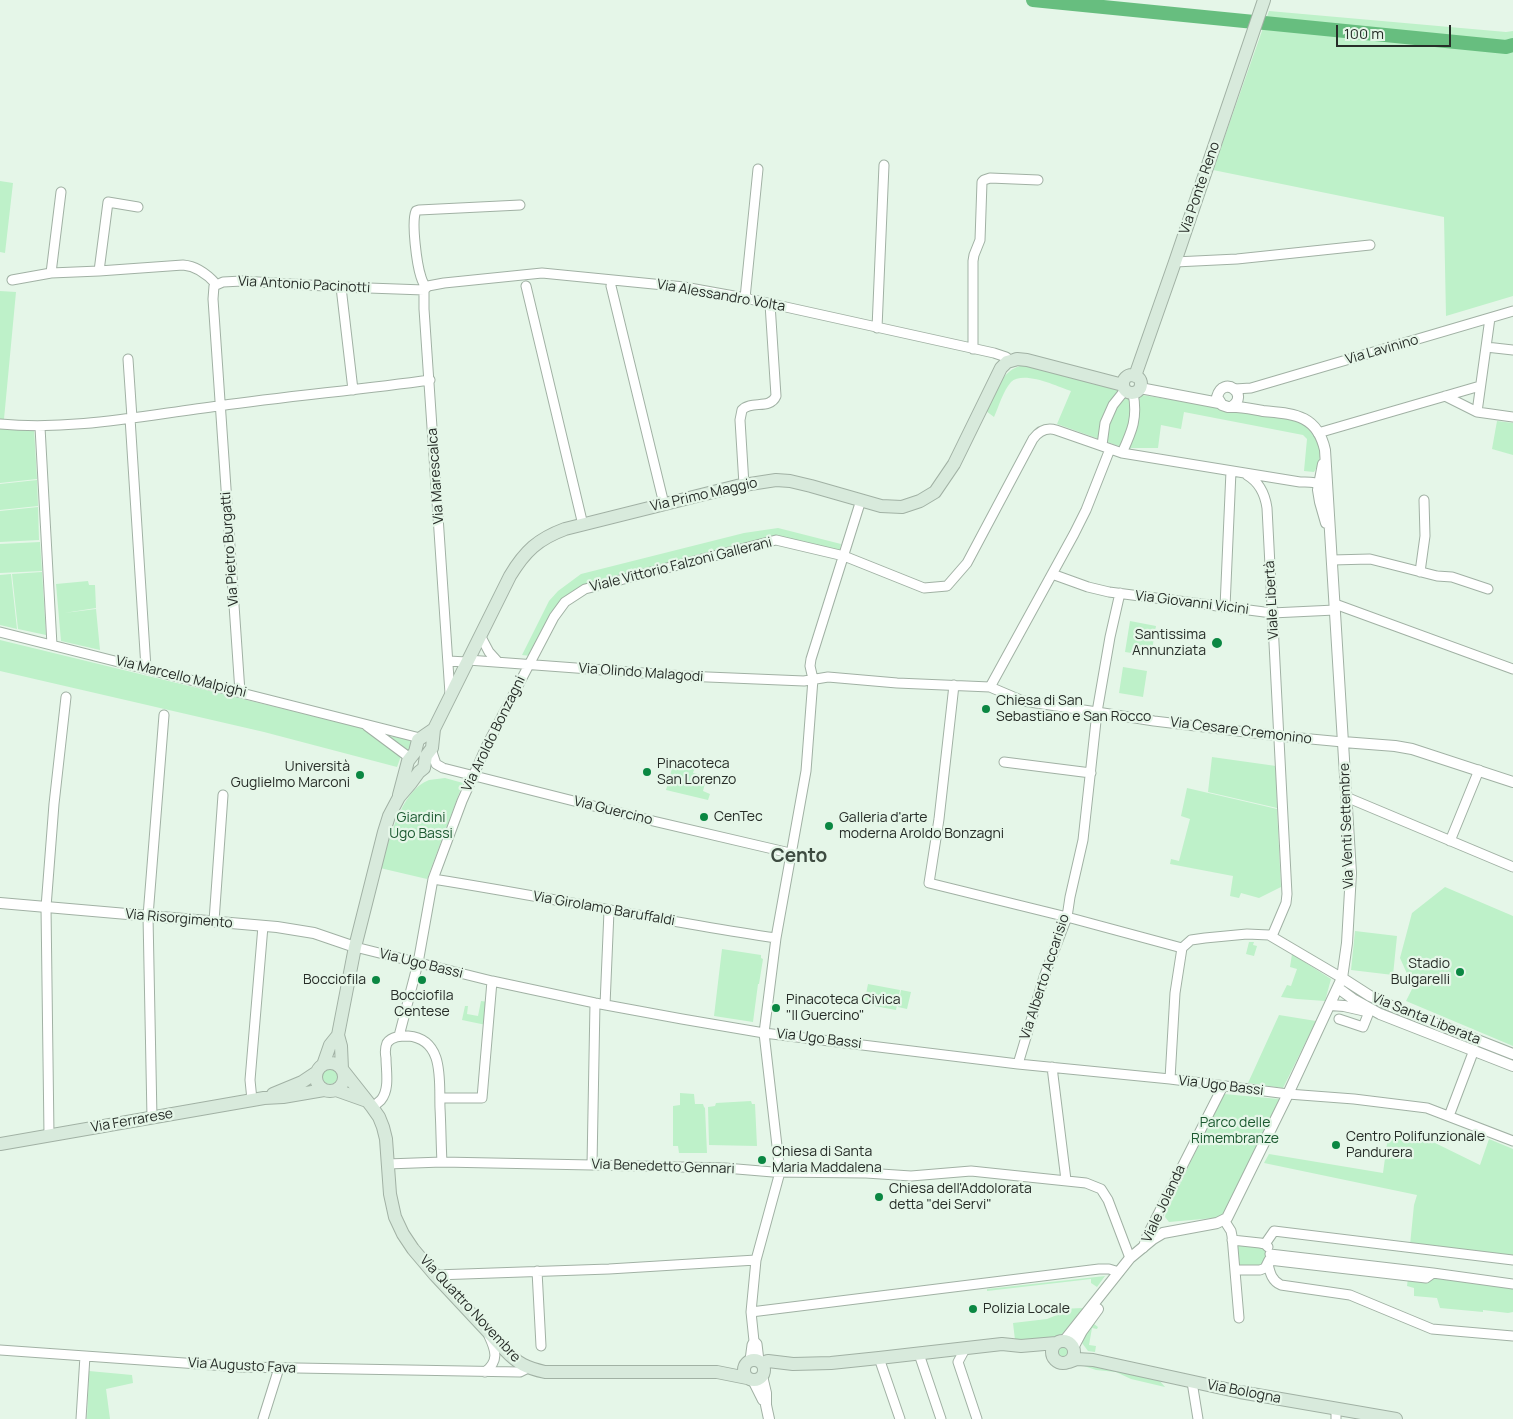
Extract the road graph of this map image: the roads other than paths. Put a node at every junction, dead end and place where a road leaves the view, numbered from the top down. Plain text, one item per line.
1 (1264, 0) edge
2 (884, 165) dead end
3 (758, 169) dead end
4 (1038, 180) dead end
5 (61, 192) dead end
6 (520, 205) dead end
7 (138, 207) dead end
8 (1370, 245) dead end
9 (1175, 262) junction
10 (99, 271) junction
11 (52, 273) junction
12 (12, 280) dead end
13 (216, 284) junction
14 (526, 286) dead end
15 (611, 286) dead end
16 (340, 287) junction
17 (425, 289) junction
18 (745, 298) junction
19 (770, 304) junction
20 (1513, 311) edge
21 (1490, 318) junction
22 (877, 328) junction
23 (1486, 347) junction
24 (973, 349) junction
25 (1513, 350) edge
26 (128, 359) dead end
27 (1010, 361) junction
28 (430, 380) junction
29 (1480, 386) junction
30 (1130, 389) junction
31 (353, 390) junction
32 (1445, 396) junction
33 (1218, 398) junction
34 (1235, 398) junction
35 (220, 406) junction
36 (1477, 412) junction
37 (131, 418) junction
38 (1513, 418) edge
39 (0, 424) edge
40 (40, 427) junction
41 (1318, 433) junction
42 (1324, 445) junction
43 (1106, 447) junction
44 (1122, 453) junction
45 (1323, 464) junction
46 (1231, 471) junction
47 (1244, 473) junction
48 (1300, 482) junction
49 (744, 484) junction
50 (1319, 484) junction
51 (861, 500) junction
52 (1424, 500) dead end
53 (664, 504) junction
54 (1329, 508) junction
55 (583, 524) junction
56 (1331, 546) junction
57 (844, 556) junction
58 (1332, 560) junction
59 (1420, 572) junction
60 (1052, 574) junction
61 (1488, 589) dead end
62 (1120, 594) junction
63 (1225, 607) junction
64 (1335, 607) junction
65 (1272, 613) junction
66 (0, 632) edge
67 (480, 636) junction
68 (52, 645) junction
69 (448, 661) junction
70 (468, 661) junction
71 (498, 662) junction
72 (530, 664) junction
73 (146, 668) junction
74 (1513, 669) edge
75 (813, 680) junction
76 (954, 685) junction
77 (990, 687) junction
78 (240, 692) junction
79 (451, 695) junction
80 (66, 697) dead end
81 (1097, 712) junction
82 (164, 715) dead end
83 (1206, 722) dead end
84 (362, 723) junction
85 (1279, 735) junction
86 (428, 739) junction
87 (1343, 742) junction
88 (1004, 762) dead end
89 (419, 765) junction
90 (1479, 770) junction
91 (1092, 773) junction
92 (472, 775) junction
93 (1513, 782) edge
94 (223, 795) dead end
95 (1346, 797) junction
96 (1450, 841) junction
97 (790, 854) junction
98 (1513, 868) edge
99 (433, 879) junction
100 (0, 903) edge
101 (46, 907) junction
102 (609, 911) junction
103 (148, 916) junction
104 (1067, 917) junction
105 (214, 921) junction
106 (263, 926) junction
107 (1272, 936) junction
108 (776, 938) junction
109 (355, 947) junction
110 (1182, 948) junction
111 (418, 963) junction
112 (1342, 978) junction
113 (492, 981) junction
114 (1338, 988) junction
115 (600, 1004) junction
116 (1330, 1005) junction
117 (1369, 1012) junction
118 (1391, 1018) junction
119 (1339, 1019) dead end
120 (764, 1033) junction
121 (338, 1035) junction
122 (399, 1036) junction
123 (1474, 1050) junction
124 (1513, 1054) edge
125 (1018, 1064) junction
126 (1513, 1066) edge
127 (1052, 1067) junction
128 (320, 1069) junction
129 (342, 1070) junction
130 (1170, 1079) junction
131 (1222, 1086) junction
132 (330, 1090) junction
133 (1288, 1094) junction
134 (440, 1098) junction
135 (258, 1099) junction
136 (370, 1104) junction
137 (1449, 1116) junction
138 (152, 1118) junction
139 (49, 1135) junction
140 (1513, 1141) edge
141 (0, 1144) edge
142 (442, 1162) junction
143 (388, 1164) junction
144 (592, 1165) junction
145 (780, 1172) junction
146 (1066, 1180) junction
147 (1224, 1220) junction
148 (1232, 1240) junction
149 (1265, 1244) junction
150 (1143, 1248) junction
151 (1130, 1258) junction
152 (1269, 1259) junction
153 (756, 1260) junction
154 (1513, 1260) edge
155 (1235, 1270) junction
156 (537, 1271) junction
157 (1119, 1272) junction
158 (435, 1275) junction
159 (1513, 1284) edge
160 (751, 1312) junction
161 (1239, 1318) dead end
162 (487, 1331) junction
163 (1513, 1336) edge
164 (541, 1346) dead end
165 (1021, 1346) junction
166 (965, 1348) junction
167 (1067, 1349) junction
168 (0, 1350) edge
169 (919, 1354) junction
170 (85, 1356) junction
171 (879, 1358) junction
172 (279, 1368) junction
173 (528, 1368) junction
174 (755, 1369) junction
175 (485, 1372) junction
176 (1192, 1382) junction
177 (1336, 1413) edge
178 (81, 1419) edge
179 (263, 1419) edge
180 (768, 1419) edge
181 (900, 1419) edge
182 (941, 1419) edge
183 (977, 1419) edge
184 (1198, 1419) edge
185 (1396, 1419) edge

1 - 9 main road, Via Ponte Reno
2 - 22 street
3 - 18 street
4 - 24 street
5 - 11 street
6 - 17 street
7 - 10 street
8 - 9 street
9 - 30 main road, Via Ponte Reno
10 - 11 street
10 - 13 street
11 - 12 street
13 - 16 street, Via Antonio Pacinotti
13 - 35 street
14 - 55 street
15 - 53 street
16 - 17 street, Via Antonio Pacinotti
16 - 31 street
17 - 18 street, Via Alessandro Volta
17 - 28 street, Via Marescalca
18 - 19 street, Via Alessandro Volta
19 - 22 street, Via Alessandro Volta
19 - 49 street
20 - 21 street, Via Lavinino
21 - 23 street
21 - 34 street, Via Lavinino
22 - 24 street, Via Alessandro Volta
23 - 25 street
23 - 29 street
24 - 27 street, Via Alessandro Volta
26 - 37 street
27 - 30 main road
27 - 51 main road, Via Primo Maggio
28 - 31 street
28 - 69 street, Via Marescalca
29 - 32 street
29 - 36 street
30 - 33 street
30 - 43 street
30 - 44 street
31 - 35 street
32 - 36 street
32 - 41 street
33 - 34 street
33 - 34 street
34 - 41 street, Via Venti Settembre
35 - 37 street
35 - 78 street, Via Pietro Burgatti
36 - 38 street
37 - 40 street
37 - 73 street
39 - 40 street
40 - 68 street
41 - 42 street, Via Venti Settembre
42 - 45 street, Via Venti Settembre
42 - 54 street, Via Venti Settembre
43 - 44 street, Viale Vittorio Falzoni Gallerani
43 - 57 street, Viale Vittorio Falzoni Gallerani
43 - 60 street
44 - 46 street
45 - 48 street
45 - 50 street, Via Venti Settembre
46 - 47 street
46 - 63 street
47 - 48 street
47 - 65 street, Viale Libertà
48 - 50 street
49 - 51 main road, Via Primo Maggio
49 - 53 main road, Via Primo Maggio
50 - 54 street
50 - 56 street, Via Venti Settembre
51 - 57 street
52 - 59 street
53 - 55 main road, Via Primo Maggio
54 - 56 street, Via Venti Settembre
55 - 67 main road, Via Primo Maggio
56 - 58 street, Via Venti Settembre
57 - 72 street, Viale Vittorio Falzoni Gallerani
57 - 75 street
58 - 59 street
58 - 64 street, Via Venti Settembre
59 - 61 street
60 - 62 street, Via Giovanni Vicini
60 - 77 street
62 - 63 street, Via Giovanni Vicini
62 - 81 street, Via Alberto Accarisio
63 - 65 street, Via Giovanni Vicini
64 - 65 street, Via Giovanni Vicini
64 - 74 street
64 - 87 street, Via Venti Settembre
65 - 85 street, Viale Libertà
66 - 68 street, Via Marcello Malpighi
67 - 70 main road, Via Primo Maggio
67 - 71 street
68 - 73 street, Via Marcello Malpighi
69 - 70 street
69 - 79 street, Via Marescalca
70 - 71 street, Via Olindo Malagodi
70 - 79 main road, Via Primo Maggio
71 - 72 street, Via Olindo Malagodi
72 - 75 street, Via Olindo Malagodi
72 - 92 street, Via Aroldo Bonzagni
73 - 78 street, Via Marcello Malpighi
75 - 76 street, Via Cesare Cremonino
75 - 97 street
76 - 77 street, Via Cesare Cremonino
76 - 104 street
77 - 81 street, Via Cesare Cremonino
78 - 84 street, Via Marcello Malpighi
79 - 86 main road, Via Primo Maggio
80 - 101 street
81 - 85 street, Via Cesare Cremonino
81 - 91 street, Via Alberto Accarisio
82 - 103 street
83 - 85 street
84 - 86 street, Via Marcello Malpighi
84 - 89 street, Via Marcello Malpighi
85 - 87 street, Via Cesare Cremonino
85 - 107 street, Viale Libertà
86 - 89 street
86 - 89 main road, Via Primo Maggio
87 - 90 street
87 - 95 street, Via Venti Settembre
88 - 91 street
89 - 92 street, Via Guercino
89 - 109 main road
90 - 93 street
90 - 96 street
91 - 104 street, Via Alberto Accarisio
92 - 97 street, Via Guercino
92 - 99 street, Via Aroldo Bonzagni
94 - 105 street
95 - 96 street
95 - 112 street, Via Venti Settembre
96 - 98 street
97 - 108 street
99 - 102 street, Via Girolamo Baruffaldi
99 - 111 street, Via Aroldo Bonzagni
100 - 101 street, Via Risorgimento
101 - 103 street, Via Risorgimento
101 - 139 street
102 - 108 street, Via Girolamo Baruffaldi
102 - 115 street
103 - 105 street, Via Risorgimento
103 - 138 street
104 - 110 street
104 - 125 street, Via Alberto Accarisio
105 - 106 street, Via Risorgimento
106 - 109 street, Via Risorgimento
106 - 135 street
107 - 110 street
107 - 112 street
108 - 120 street
109 - 111 street, Via Ugo Bassi
109 - 121 main road
110 - 130 street
111 - 113 street, Via Ugo Bassi
111 - 122 street, Via Aroldo Bonzagni
112 - 114 street, Via Venti Settembre
112 - 124 street, Via Santa Liberata
113 - 115 street, Via Ugo Bassi
113 - 134 street
114 - 116 street, Via Venti Settembre
114 - 118 street, Via Santa Liberata
115 - 120 street, Via Ugo Bassi
115 - 144 street
116 - 117 street, Via Santa Liberata
116 - 133 street, Via Venti Settembre
117 - 118 street, Via Santa Liberata
117 - 119 street
118 - 123 street, Via Santa Liberata
120 - 125 street, Via Ugo Bassi
120 - 145 street
121 - 128 main road
121 - 129 main road
122 - 134 street
122 - 136 street
123 - 126 street, Via Santa Liberata
123 - 137 street
125 - 127 street, Via Ugo Bassi
127 - 130 street, Via Ugo Bassi
127 - 146 street
128 - 129 main road
128 - 132 main road
128 - 135 main road, Via Ferrarese
129 - 132 main road
129 - 136 main road, Via Quattro Novembre
130 - 131 street, Via Ugo Bassi
131 - 133 street, Via Ugo Bassi
131 - 150 street, Viale Jolanda
132 - 135 main road, Via Ferrarese
132 - 136 main road
133 - 137 street, Via Ugo Bassi
133 - 147 street, Via Venti Settembre
134 - 142 street
135 - 138 main road, Via Ferrarese
136 - 143 main road, Via Quattro Novembre
137 - 140 street, Via Ugo Bassi
138 - 139 main road, Via Ferrarese
139 - 141 main road, Via Ferrarese
142 - 143 street, Via Benedetto Gennari
142 - 144 street, Via Benedetto Gennari
143 - 158 main road, Via Quattro Novembre
144 - 145 street, Via Benedetto Gennari
145 - 146 street, Via Benedetto Gennari
145 - 153 street
146 - 151 street, Via Benedetto Gennari
147 - 148 street
147 - 150 street, Viale Jolanda
148 - 149 street
148 - 155 street
149 - 152 street
149 - 154 street
150 - 151 street
150 - 167 street
151 - 157 street
152 - 155 street
152 - 159 street
152 - 163 street
153 - 156 street
153 - 160 street
155 - 161 street
156 - 158 street
156 - 164 street
157 - 160 street
157 - 167 street
158 - 162 main road, Via Quattro Novembre
160 - 174 street
162 - 173 main road, Via Quattro Novembre
162 - 175 street
165 - 166 main road, Via Bologna
165 - 167 main road, Via Bologna
165 - 167 main road, Via Bologna
166 - 169 main road, Via Bologna
166 - 183 street
167 - 176 main road, Via Bologna
168 - 170 street, Via Augusto Fava
169 - 171 main road, Via Bologna
169 - 182 street
170 - 172 street, Via Augusto Fava
170 - 178 street
171 - 174 main road, Via Bologna
171 - 181 street
172 - 175 street, Via Augusto Fava
172 - 179 street
173 - 174 main road, Via Quattro Novembre
173 - 175 street, Via Augusto Fava
174 - 180 street
176 - 177 main road, Via Bologna
176 - 184 street
177 - 185 main road, Via Bologna

